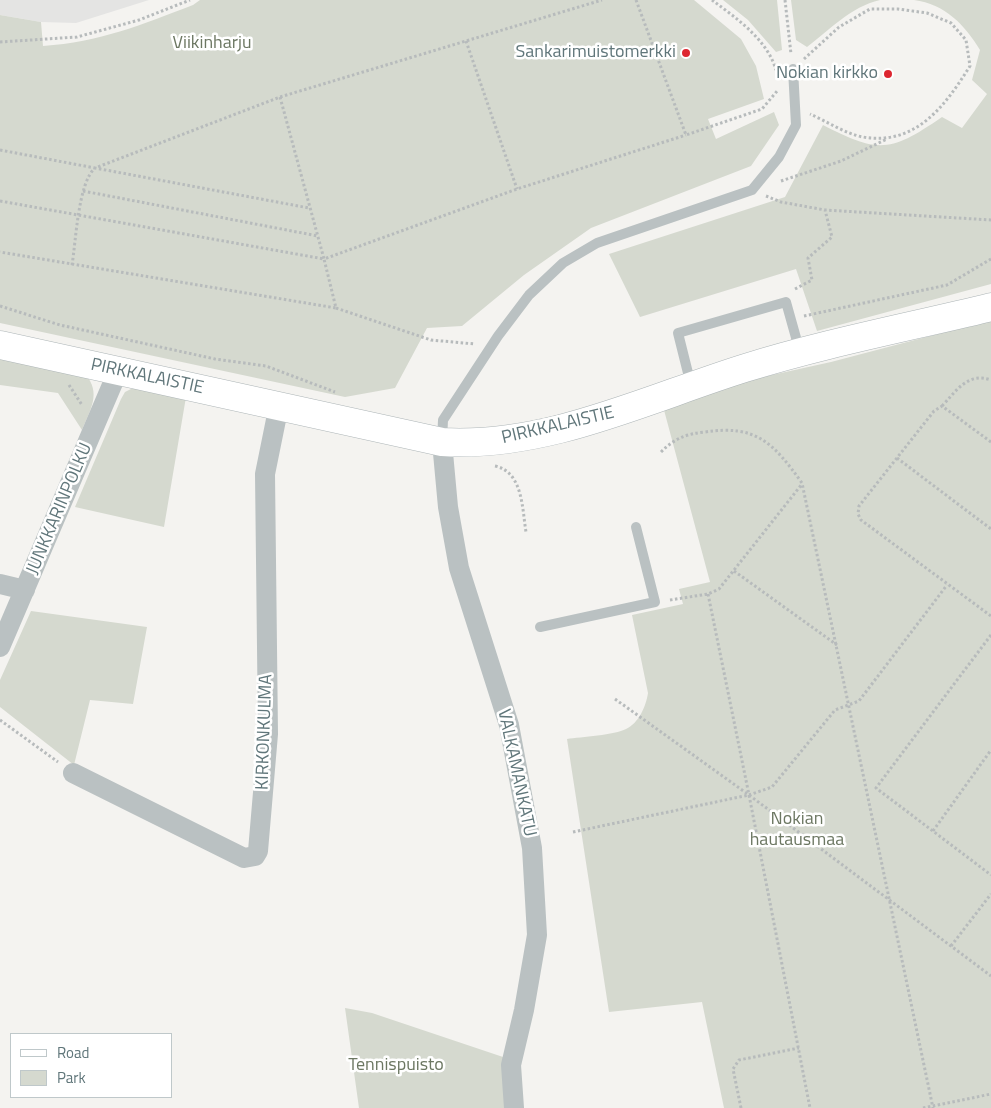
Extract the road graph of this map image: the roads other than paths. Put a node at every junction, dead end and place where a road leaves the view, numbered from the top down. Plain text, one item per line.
1 (793, 69) road end
2 (991, 307) edge
3 (0, 345) edge
4 (800, 353) junction
5 (118, 371) junction
6 (692, 387) junction
7 (279, 405) junction
8 (442, 442) junction
9 (636, 527) dead end
10 (0, 584) edge
11 (25, 590) junction
12 (540, 627) dead end
13 (0, 647) edge
14 (73, 773) road end
15 (514, 1108) edge

1 - 8 lane
2 - 4 street, PIRKKALAISTIE
3 - 5 street, PIRKKALAISTIE
4 - 6 street, PIRKKALAISTIE
4 - 6 lane
5 - 7 street, PIRKKALAISTIE
5 - 11 street, JUNKKARINPOLKU
6 - 8 street, PIRKKALAISTIE
7 - 8 street, PIRKKALAISTIE
7 - 14 street, KIRKONKULMA
8 - 15 street, VALKAMANKATU
9 - 12 lane
10 - 11 street
11 - 13 street, JUNKKARINPOLKU

